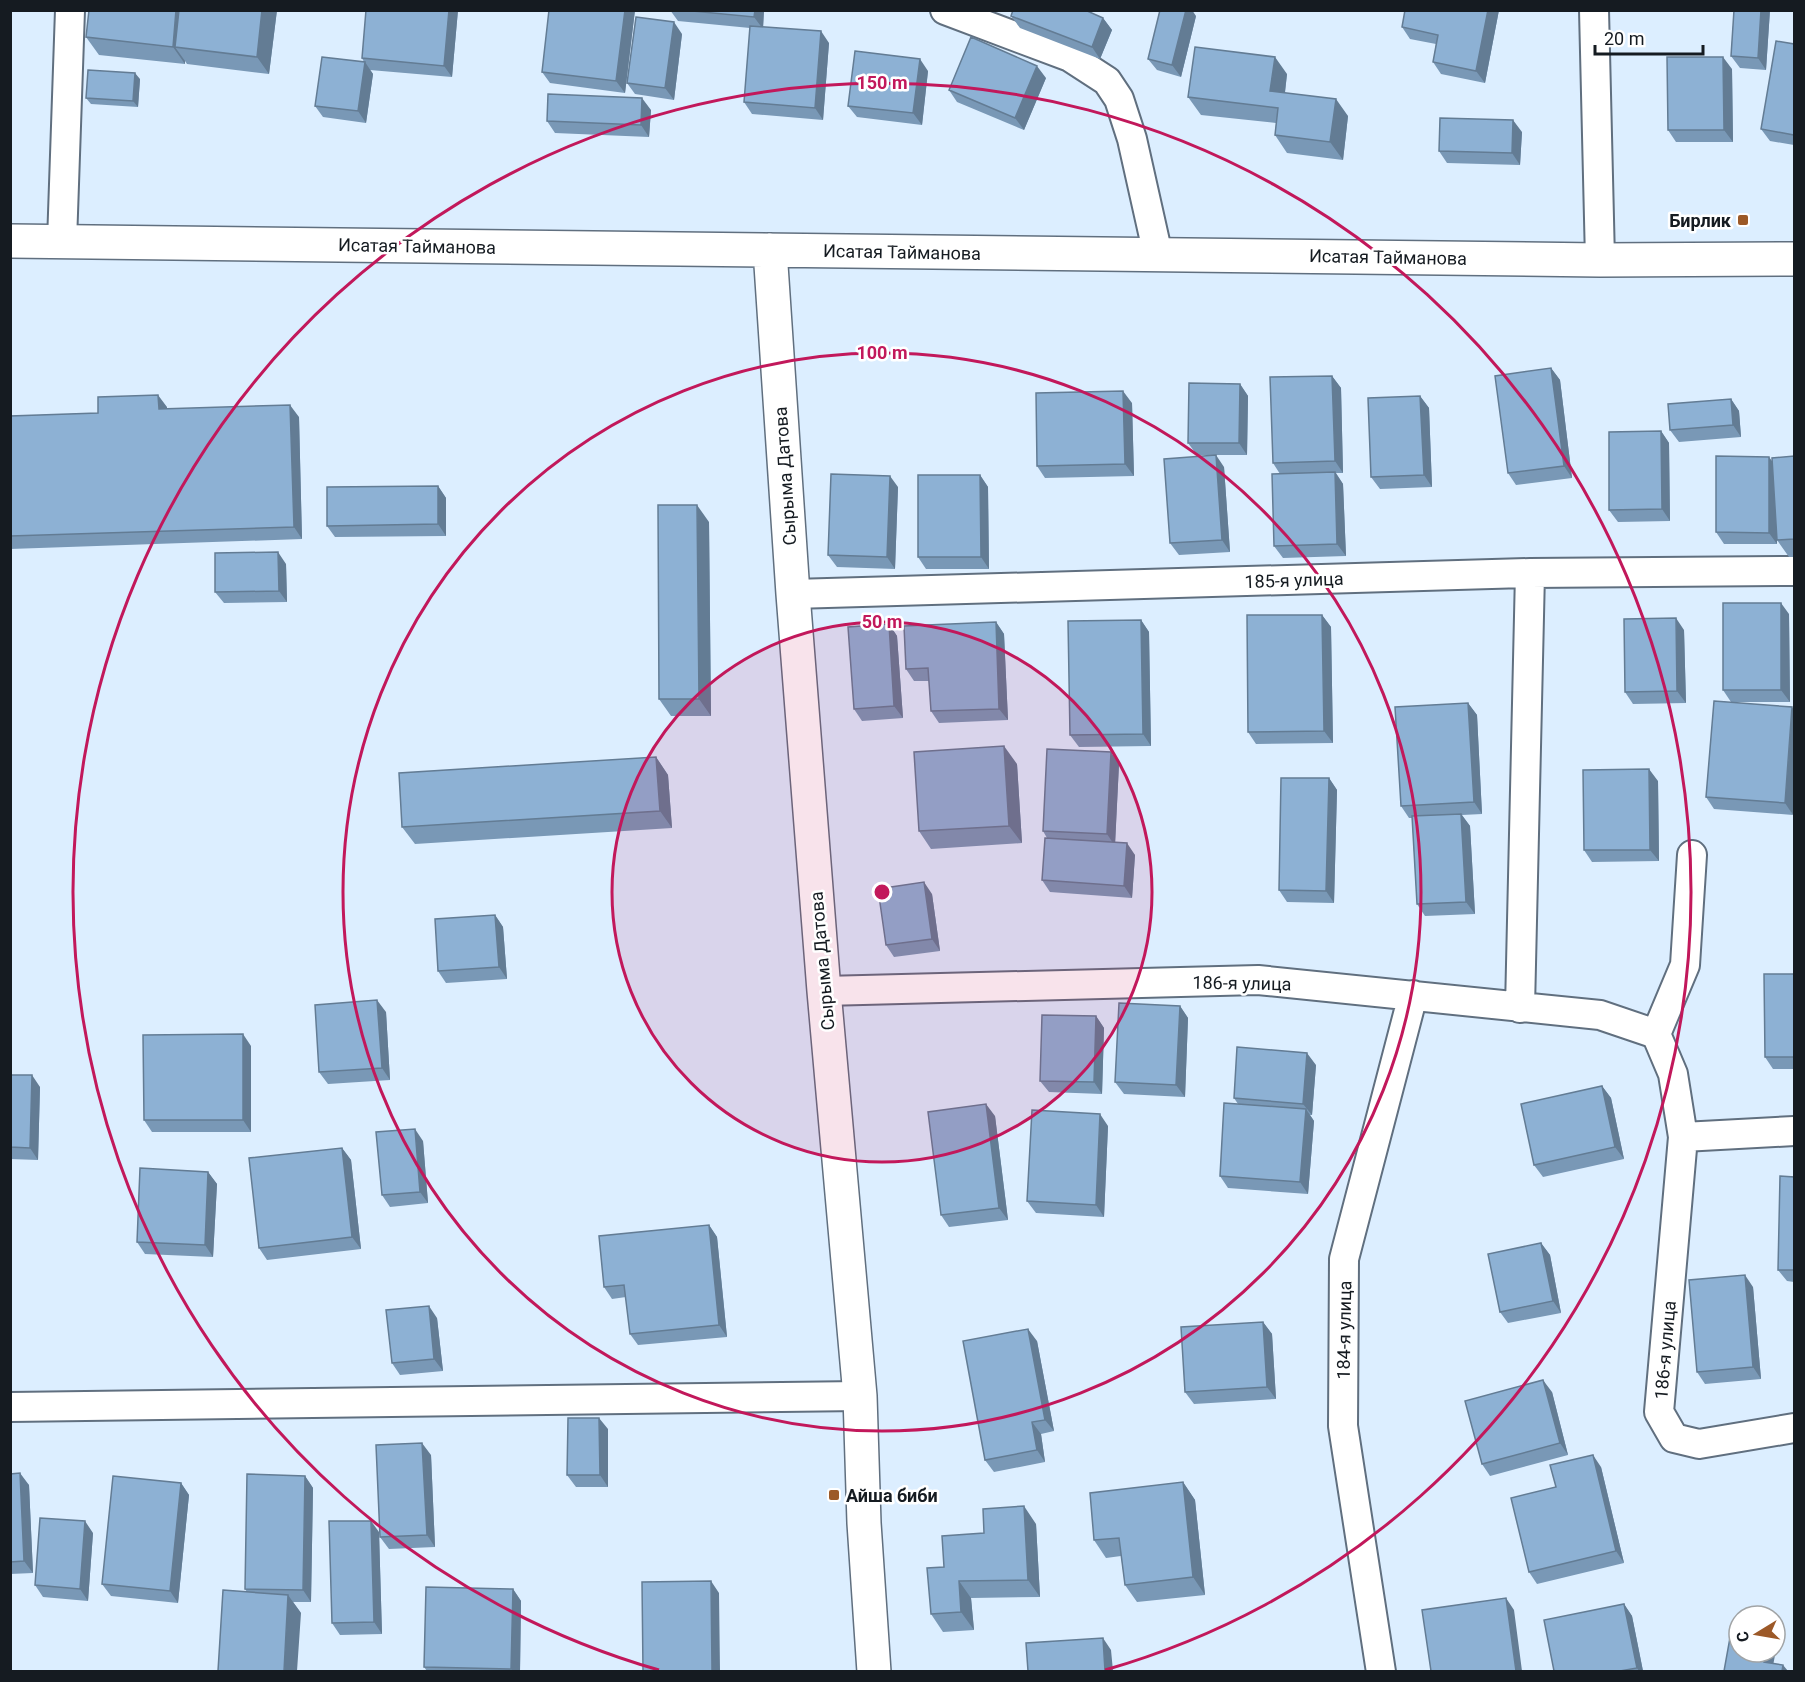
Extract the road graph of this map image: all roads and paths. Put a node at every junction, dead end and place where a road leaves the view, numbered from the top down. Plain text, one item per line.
1 (70, 10) edge
2 (945, 10) edge
3 (1593, 10) edge
4 (10, 241) edge
5 (62, 242) junction
6 (770, 250) junction
7 (1158, 255) junction
8 (1794, 259) edge
9 (1600, 260) junction
10 (1794, 571) edge
11 (1530, 573) junction
12 (793, 594) junction
13 (1692, 855) dead end
14 (824, 991) junction
15 (1413, 995) junction
16 (1520, 1008) junction
17 (1656, 1034) junction
18 (1794, 1131) edge
19 (1683, 1137) junction
20 (860, 1396) junction
21 (10, 1407) edge
22 (1794, 1428) edge
23 (874, 1671) edge
24 (1381, 1671) edge

1 - 5 street
2 - 7 street
3 - 9 street
4 - 5 street, Исатая Тайманова
5 - 6 street, Исатая Тайманова
6 - 7 street, Исатая Тайманова
6 - 12 street, Сырыма Датова
7 - 9 street, Исатая Тайманова
8 - 9 street, Исатая Тайманова
10 - 11 street, 185-я улица
11 - 12 street, 185-я улица
11 - 16 street
12 - 14 street, Сырыма Датова
13 - 17 street
14 - 15 street, 186-я улица
14 - 20 street, Сырыма Датова
15 - 16 street, 186-я улица
15 - 24 street, 184-я улица
16 - 17 street, 186-я улица
17 - 19 street, 186-я улица
18 - 19 street
19 - 22 street, 186-я улица
20 - 21 street
20 - 23 street, Сырыма Датова

